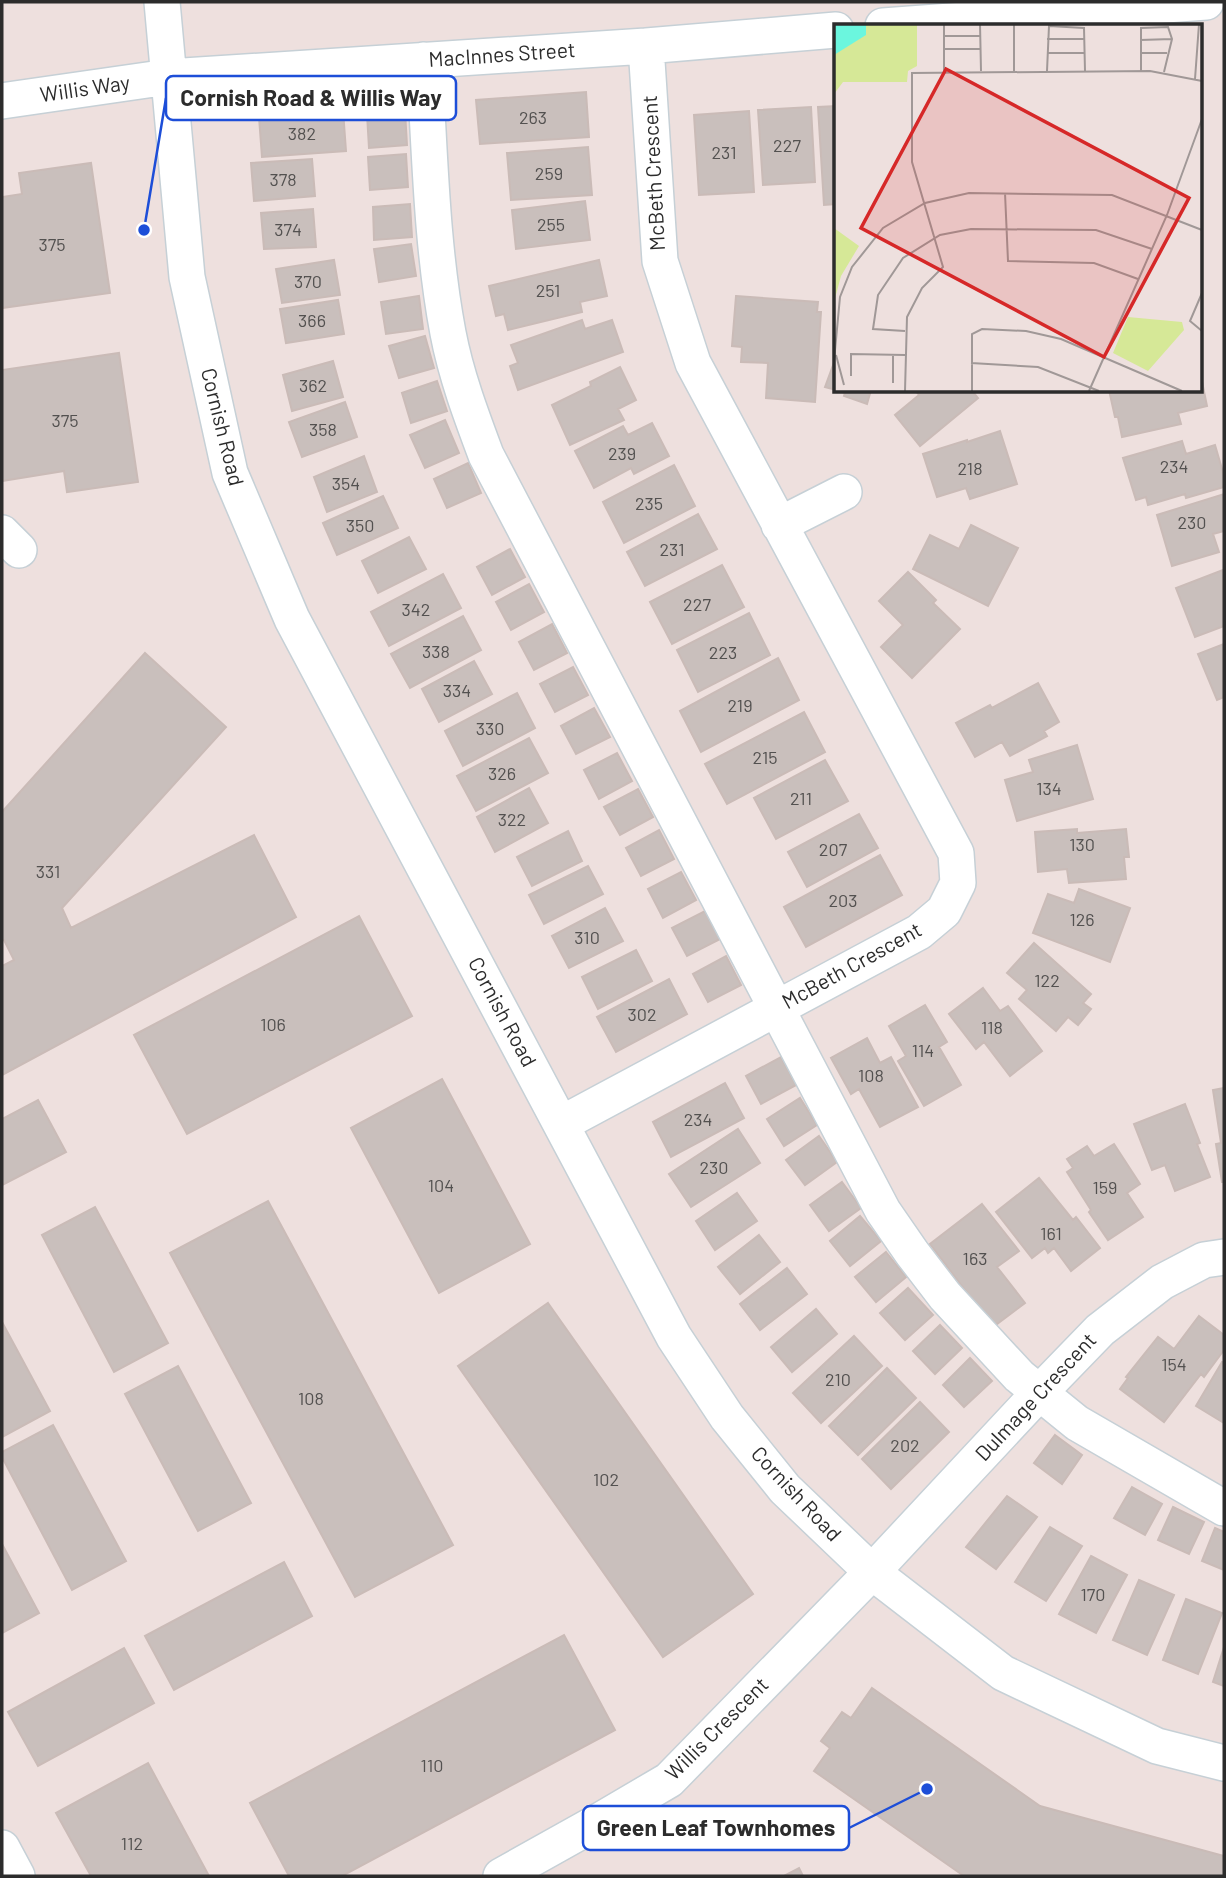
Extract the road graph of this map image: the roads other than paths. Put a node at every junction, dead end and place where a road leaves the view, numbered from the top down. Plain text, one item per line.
1 (162, 2) edge
2 (1206, 2) edge
3 (1222, 2) edge
4 (1224, 23) edge
5 (910, 24) edge
6 (834, 30) edge
7 (646, 46) junction
8 (424, 60) junction
9 (168, 77) junction
10 (2, 101) edge
11 (844, 492) dead end
12 (779, 525) junction
13 (777, 1007) junction
14 (561, 1124) junction
15 (1224, 1257) edge
16 (1039, 1393) junction
17 (1224, 1508) edge
18 (872, 1572) junction
19 (1224, 1763) edge
20 (2, 1848) edge
21 (17, 1876) edge
22 (501, 1876) edge

1 - 9 street, Cornish Road
2 - 5 street
3 - 4 street
6 - 7 street, MacInnes Street
7 - 8 street, MacInnes Street
7 - 12 street, McBeth Crescent
8 - 9 street, MacInnes Street
8 - 13 street
9 - 10 street, Willis Way
9 - 14 street, Cornish Road
11 - 12 street
12 - 13 street, McBeth Crescent
13 - 14 street, McBeth Crescent
13 - 16 street
14 - 18 street, Cornish Road
15 - 16 street, Dulmage Crescent
16 - 17 street
16 - 18 street, Dulmage Crescent
18 - 19 street, Cornish Road
18 - 22 street, Willis Crescent
20 - 21 street

